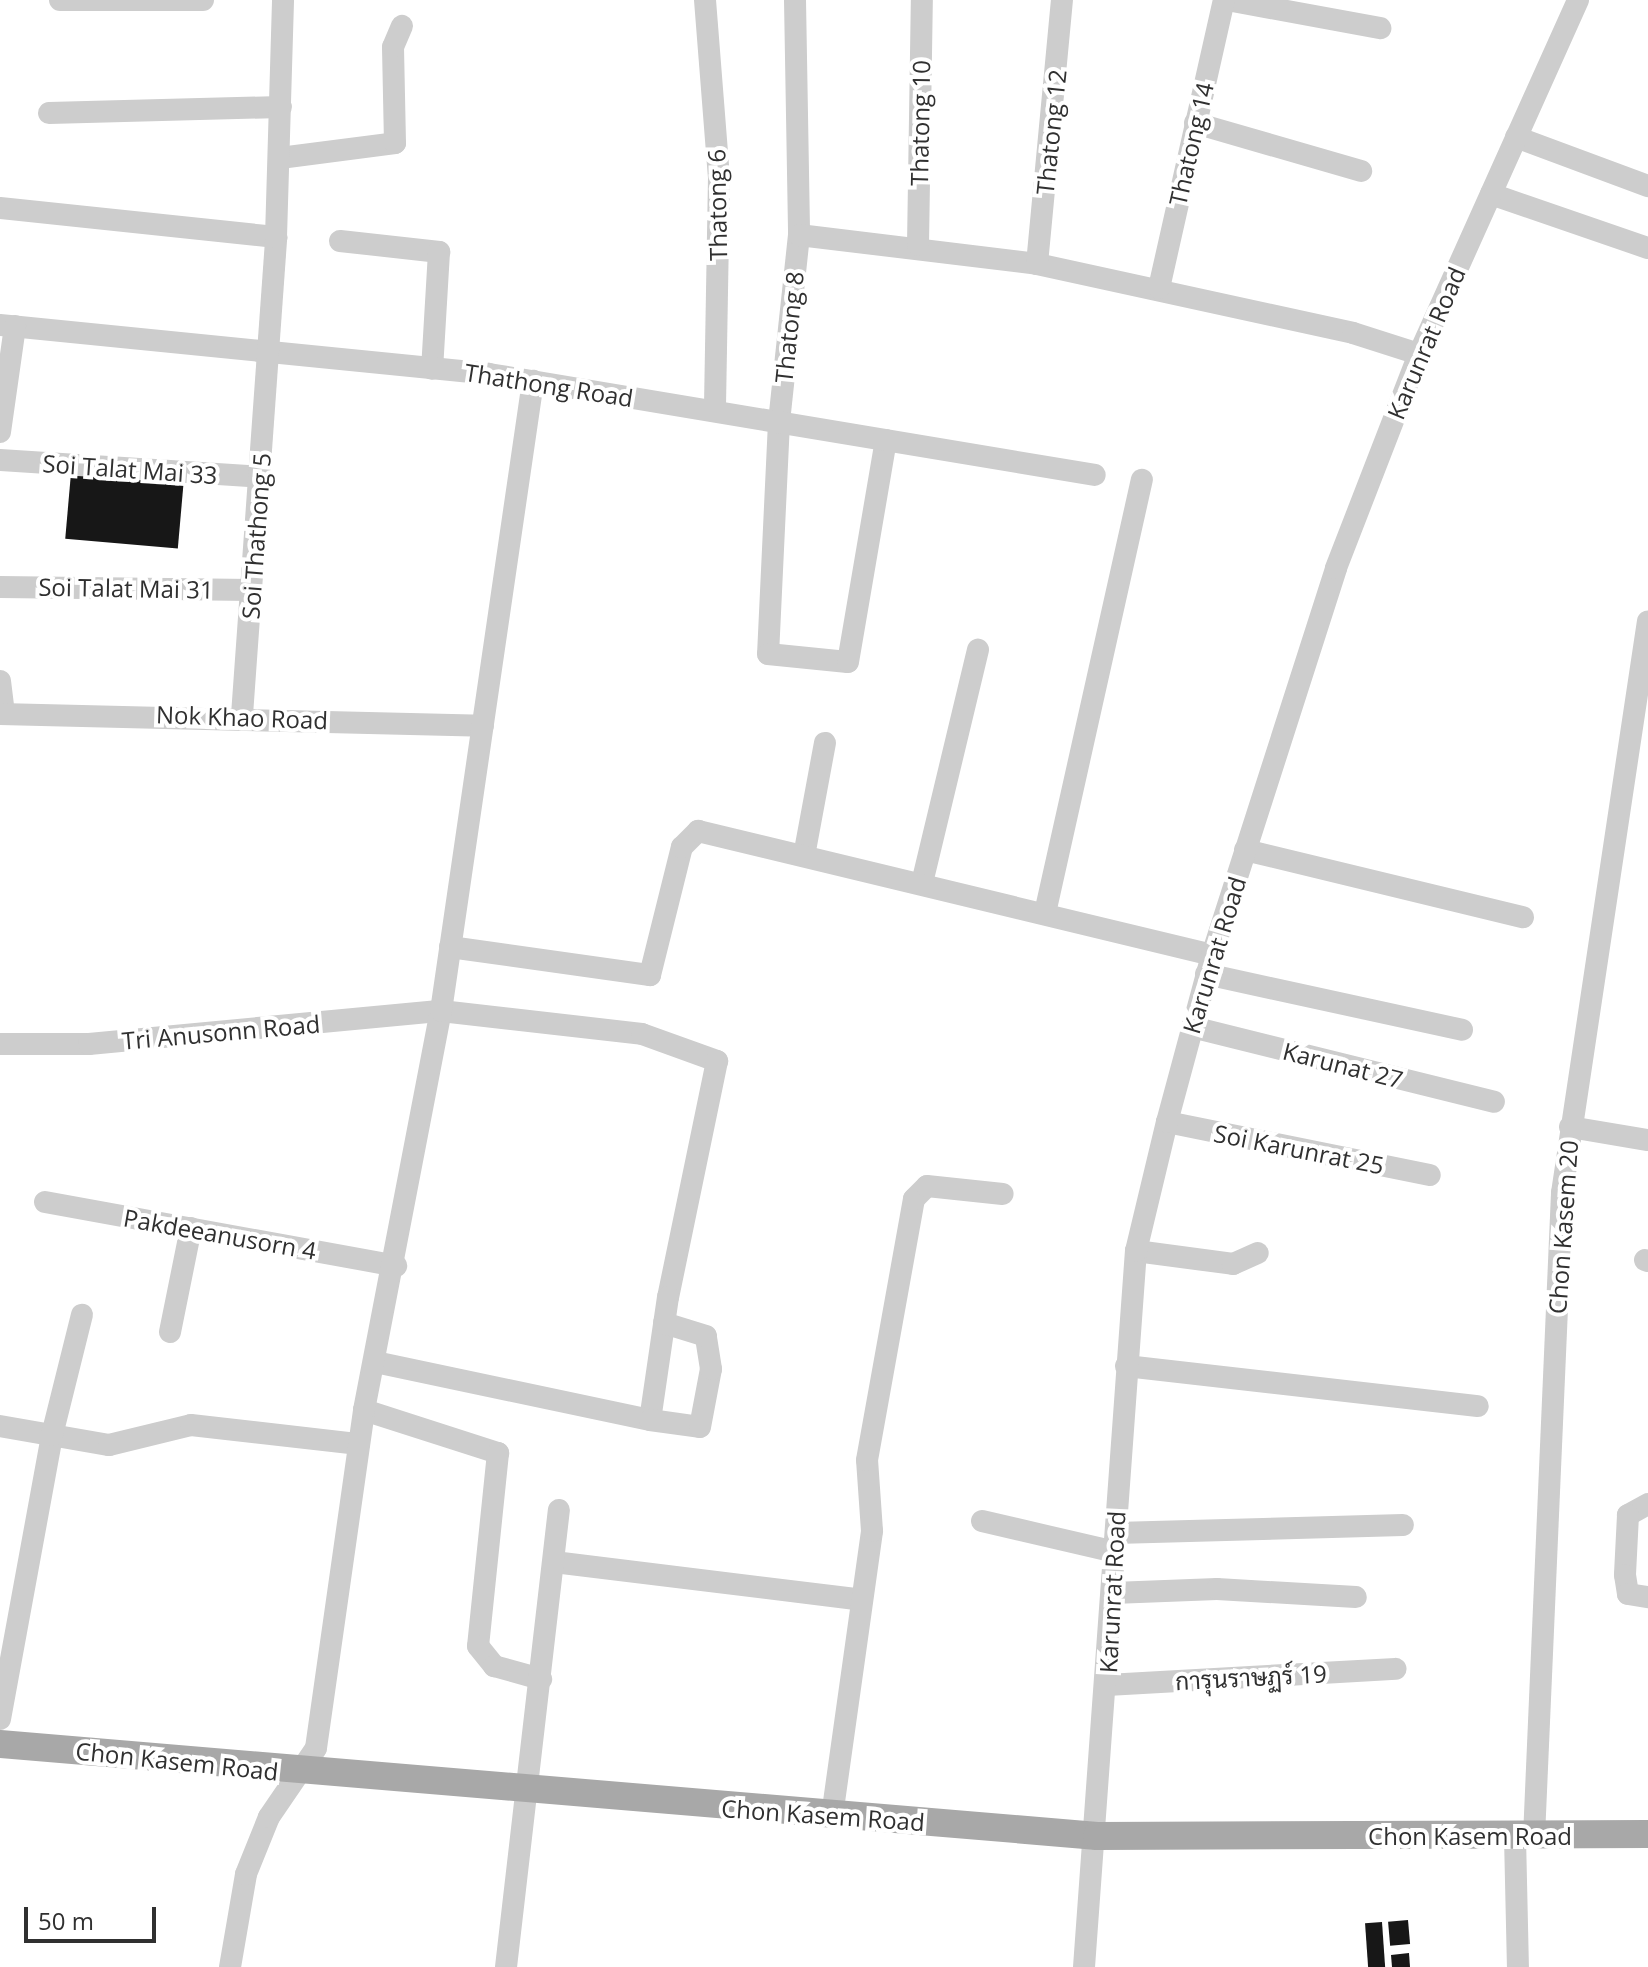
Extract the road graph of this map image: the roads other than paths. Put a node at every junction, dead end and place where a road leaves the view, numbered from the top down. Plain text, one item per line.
1 (60, 0) edge
2 (203, 0) edge
3 (283, 0) edge
4 (705, 0) edge
5 (795, 0) edge
6 (922, 0) edge
7 (1062, 0) edge
8 (1226, 0) edge
9 (1578, 0) edge
10 (402, 26) dead end
11 (1380, 28) dead end
12 (281, 107) junction
13 (49, 113) dead end
14 (1195, 123) junction
15 (1516, 137) junction
16 (280, 158) junction
17 (1361, 171) dead end
18 (1648, 186) edge
19 (1491, 194) junction
20 (0, 208) edge
21 (799, 235) junction
22 (276, 237) junction
23 (340, 241) dead end
24 (918, 245) junction
25 (1648, 248) edge
26 (1037, 264) junction
27 (1159, 288) junction
28 (7, 326) edge
29 (1419, 354) junction
30 (268, 357) junction
31 (432, 369) junction
32 (533, 381) junction
33 (715, 411) junction
34 (779, 422) junction
35 (0, 432) edge
36 (886, 440) junction
37 (0, 460) edge
38 (1095, 475) dead end
39 (260, 477) junction
40 (1142, 480) dead end
41 (0, 587) edge
42 (252, 590) junction
43 (1647, 633) edge
44 (978, 650) dead end
45 (0, 681) edge
46 (2, 714) edge
47 (242, 715) junction
48 (1640, 723) edge
49 (483, 726) junction
50 (825, 743) dead end
51 (1245, 850) junction
52 (804, 856) junction
53 (922, 883) junction
54 (1045, 913) junction
55 (1523, 917) dead end
56 (450, 947) junction
57 (1209, 965) junction
58 (441, 1011) junction
59 (1192, 1027) junction
60 (1462, 1030) dead end
61 (0, 1044) edge
62 (1494, 1102) dead end
63 (1167, 1122) junction
64 (1570, 1127) junction
65 (1648, 1140) edge
66 (1430, 1175) dead end
67 (1003, 1194) dead end
68 (45, 1202) dead end
69 (191, 1228) junction
70 (1136, 1251) junction
71 (1258, 1253) dead end
72 (396, 1266) junction
73 (82, 1315) dead end
74 (664, 1323) junction
75 (170, 1332) dead end
76 (374, 1362) junction
77 (1126, 1366) junction
78 (1478, 1406) dead end
79 (364, 1410) junction
80 (650, 1420) junction
81 (0, 1426) edge
82 (52, 1435) junction
83 (359, 1444) junction
84 (1648, 1504) edge
85 (559, 1510) dead end
86 (982, 1521) dead end
87 (1403, 1525) dead end
88 (1115, 1543) junction
89 (554, 1562) junction
90 (1113, 1593) junction
91 (1356, 1597) dead end
92 (1648, 1597) edge
93 (862, 1600) junction
94 (1396, 1669) dead end
95 (541, 1679) junction
96 (1107, 1685) junction
97 (0, 1719) edge
98 (0, 1744) edge
99 (298, 1773) junction
100 (522, 1791) junction
101 (832, 1816) junction
102 (1648, 1834) edge
103 (1097, 1836) junction
104 (1525, 1837) junction
105 (230, 1967) edge
106 (506, 1967) edge
107 (1084, 1967) edge
108 (1518, 1967) edge

1 - 2 street
3 - 12 street, Soi Thathong 5
4 - 33 street, Thatong 6
5 - 21 street, Thatong 8
6 - 24 street, Thatong 10
7 - 26 street, Thatong 12
8 - 11 street, Thatong 14
8 - 14 street, Thatong 14
9 - 15 street, Karunrat Road
10 - 16 street
12 - 13 street
12 - 16 street, Soi Thathong 5
14 - 17 street
14 - 27 street, Thatong 14
15 - 18 street
15 - 19 street, Karunrat Road
16 - 22 street, Soi Thathong 5
19 - 25 street
19 - 29 street, Karunrat Road
20 - 22 street
21 - 24 street
21 - 34 street, Thatong 8
22 - 30 street, Soi Thathong 5
23 - 31 street
24 - 26 street
26 - 27 street
27 - 29 street
28 - 30 street, Thathong Road
28 - 35 street
29 - 51 street, Karunrat Road
30 - 31 street, Thathong Road
30 - 39 street, Soi Thathong 5
31 - 32 street, Thathong Road
32 - 33 street, Thathong Road
32 - 49 street
33 - 34 street, Thathong Road
34 - 36 street, Thathong Road
34 - 36 street, Thatong 8
36 - 38 street, Thathong Road
37 - 39 street, Soi Talat Mai 33
39 - 42 street, Soi Thathong 5
40 - 54 street
41 - 42 street, Soi Talat Mai 31
42 - 47 street, Soi Thathong 5
43 - 48 street, Chon Kasem 20
44 - 53 street
45 - 46 street
46 - 47 street, Nok Khao Road
47 - 49 street, Nok Khao Road
48 - 64 street, Chon Kasem 20
49 - 56 street
50 - 52 street
51 - 55 street
51 - 57 street, Karunrat Road
52 - 53 street
52 - 56 street
53 - 54 street
54 - 57 street
56 - 58 street
57 - 59 street, Karunrat Road
57 - 60 street
58 - 61 street, Tri Anusonn Road
58 - 72 street
58 - 74 street, Tri Anusonn Road
59 - 62 street, Karunat 27
59 - 63 street, Karunrat Road
63 - 66 street, Soi Karunrat 25
63 - 70 street, Karunrat Road
64 - 65 street
64 - 104 street, Chon Kasem 20
67 - 93 street
68 - 69 street, Pakdeeanusorn 4
69 - 72 street, Pakdeeanusorn 4
69 - 75 street
70 - 71 street
70 - 77 street, Karunrat Road
72 - 76 street
73 - 82 street
74 - 80 street
74 - 80 street
76 - 79 street
76 - 80 street
77 - 78 street
77 - 88 street, Karunrat Road
79 - 83 street
79 - 95 street
81 - 82 street
82 - 83 street
82 - 97 street
83 - 99 street
84 - 92 street
85 - 89 street
86 - 88 street
87 - 88 street
88 - 90 street, Karunrat Road
89 - 93 street
89 - 95 street
90 - 91 street
90 - 96 street, Karunrat Road
93 - 101 street
94 - 96 street, การุนราษฏร์ 19
95 - 100 street
96 - 103 street, Karunrat Road
98 - 99 main road, Chon Kasem Road
99 - 100 main road, Chon Kasem Road
99 - 105 street
100 - 101 main road, Chon Kasem Road
100 - 106 street
101 - 103 main road, Chon Kasem Road
102 - 104 main road, Chon Kasem Road
103 - 104 main road, Chon Kasem Road
103 - 107 street, Karunrat Road
104 - 108 street, Chon Kasem 20

